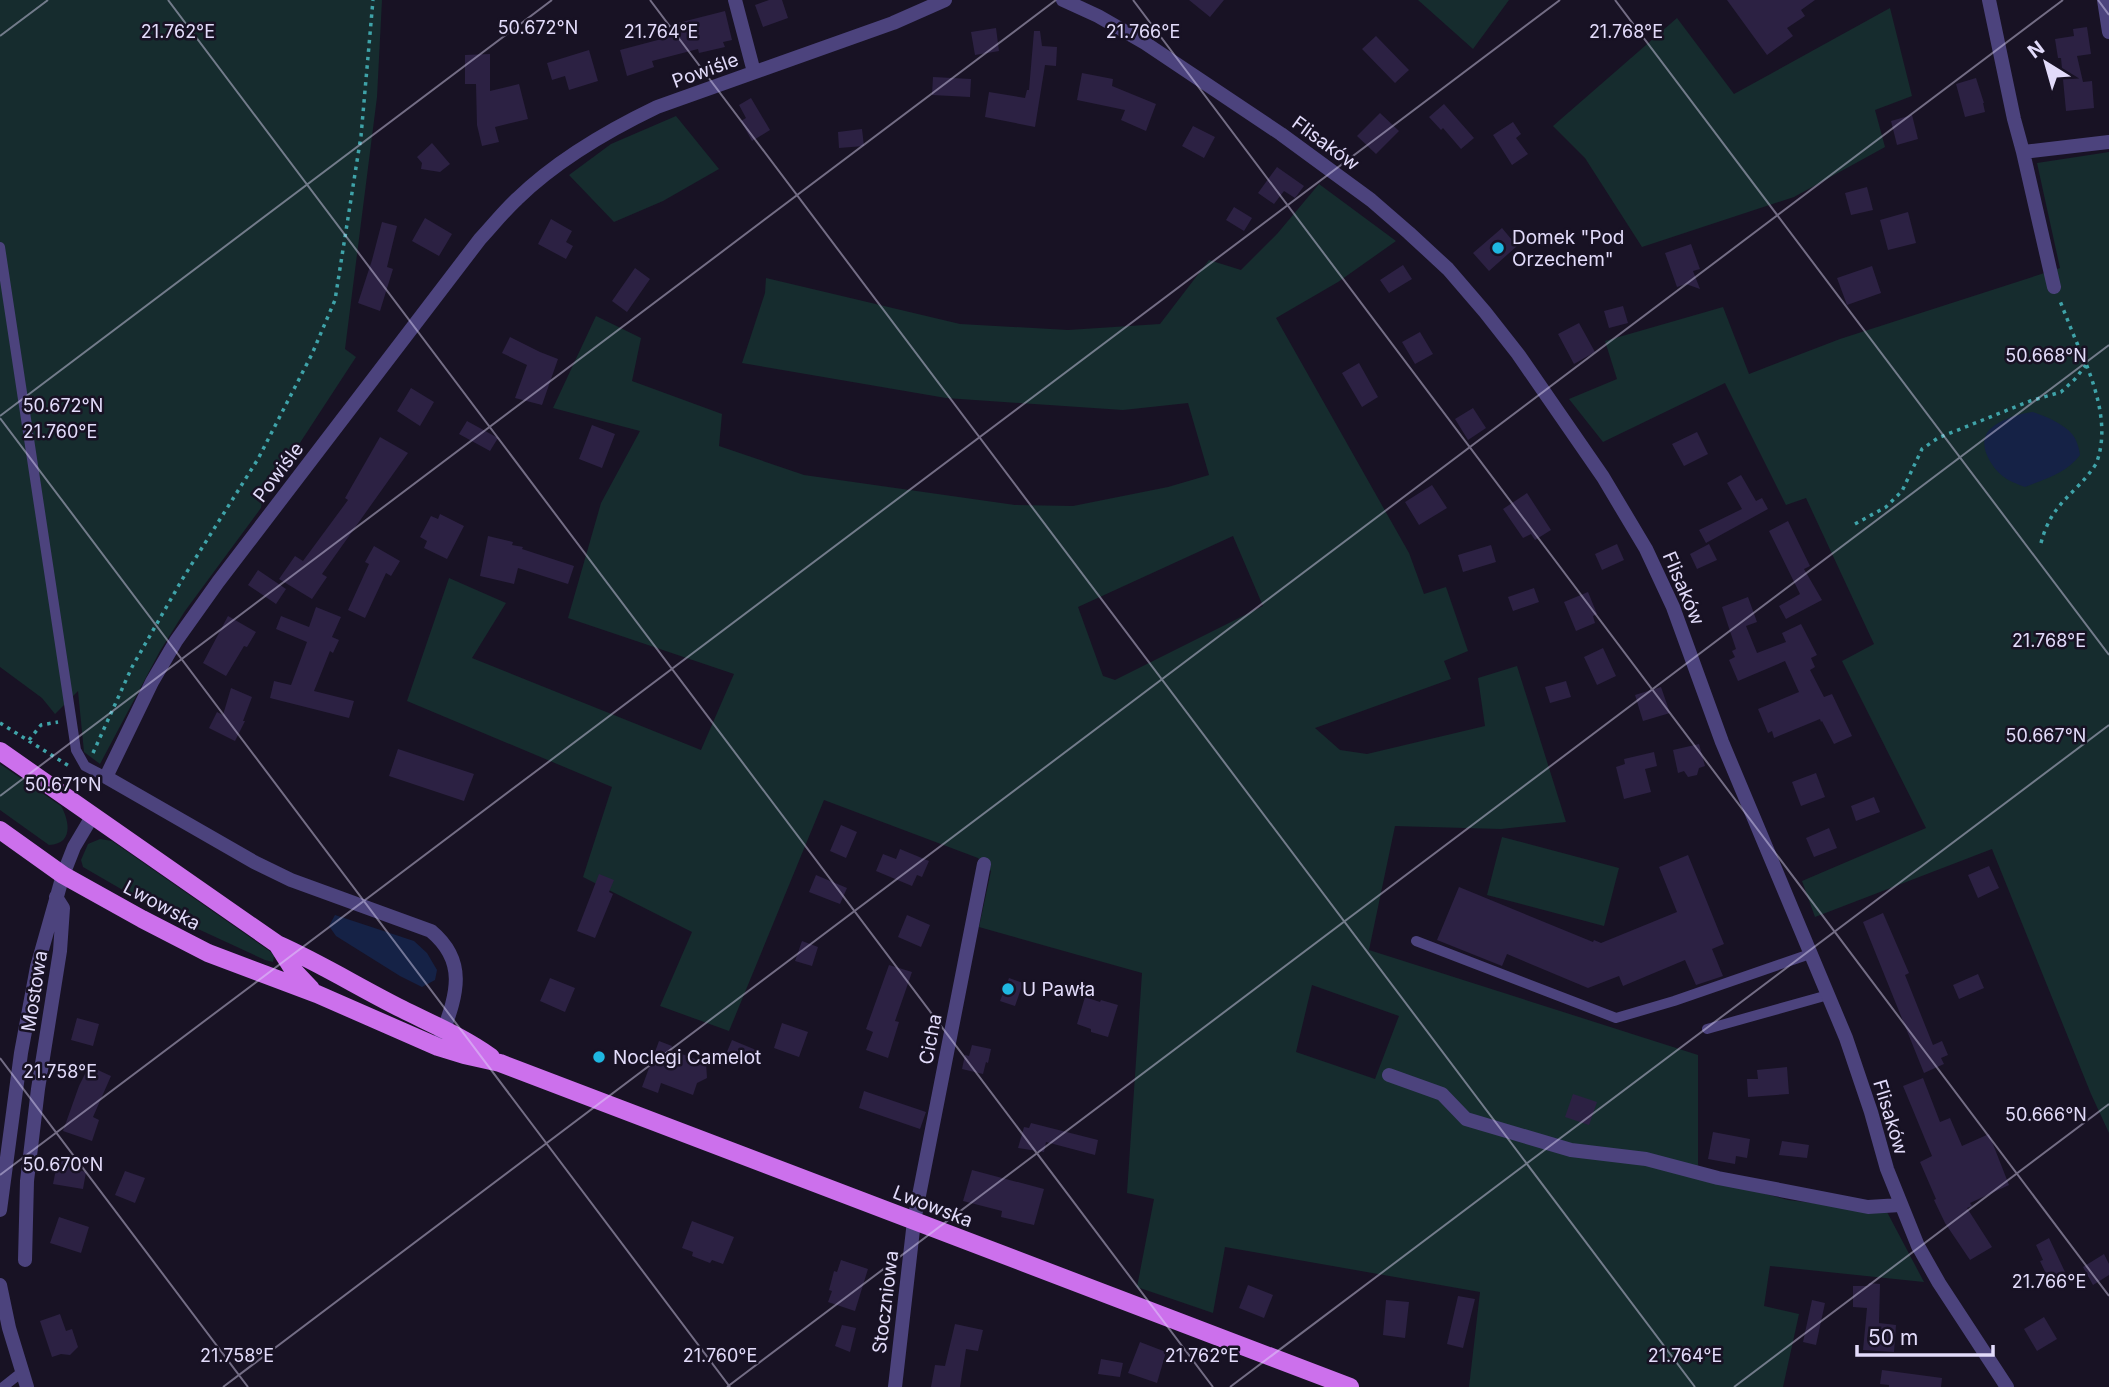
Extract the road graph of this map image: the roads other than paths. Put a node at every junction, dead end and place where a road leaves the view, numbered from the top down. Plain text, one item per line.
1 (735, 0) edge
2 (945, 0) edge
3 (1063, 0) edge
4 (1989, 0) edge
5 (2104, 0) edge
6 (2109, 32) edge
7 (754, 72) junction
8 (2109, 142) edge
9 (2023, 152) junction
10 (0, 247) edge
11 (2054, 287) road end
12 (0, 751) edge
13 (106, 777) junction
14 (93, 815) junction
15 (0, 830) edge
16 (984, 864) dead end
17 (63, 875) junction
18 (56, 897) junction
19 (1416, 941) dead end
20 (277, 944) junction
21 (1810, 954) junction
22 (317, 993) junction
23 (1828, 995) junction
24 (443, 1029) junction
25 (1707, 1029) dead end
26 (438, 1047) junction
27 (500, 1063) junction
28 (1389, 1075) dead end
29 (1900, 1205) junction
30 (0, 1210) edge
31 (915, 1221) junction
32 (25, 1260) dead end
33 (0, 1285) edge
34 (22, 1372) junction
35 (3, 1387) edge
36 (27, 1387) edge
37 (895, 1387) edge
38 (1350, 1387) edge
39 (2007, 1387) edge

1 - 7 street
2 - 7 street, Powiśle
3 - 21 street, Flisaków
4 - 9 street
5 - 6 street
7 - 13 street, Powiśle
8 - 9 street
9 - 11 street
10 - 13 lane
12 - 14 main road, Lwowska
13 - 24 street
14 - 17 street, Mostowa
14 - 20 main road, Lwowska
15 - 17 main road, Lwowska
16 - 31 street, Cicha
17 - 18 street, Mostowa
17 - 22 main road, Lwowska
18 - 30 street, Mostowa
18 - 32 street, Mostowa
19 - 21 lane
20 - 22 main road, Lwowska
20 - 24 main road, Lwowska
21 - 23 street, Flisaków
22 - 26 main road, Lwowska
23 - 25 lane
23 - 29 street, Flisaków
24 - 26 street
24 - 27 main road, Lwowska
26 - 27 main road, Lwowska
27 - 31 main road, Lwowska
28 - 29 street
29 - 39 street, Flisaków
31 - 37 street, Stoczniowa
31 - 38 main road, Lwowska
33 - 34 street
34 - 35 lane
34 - 36 street

